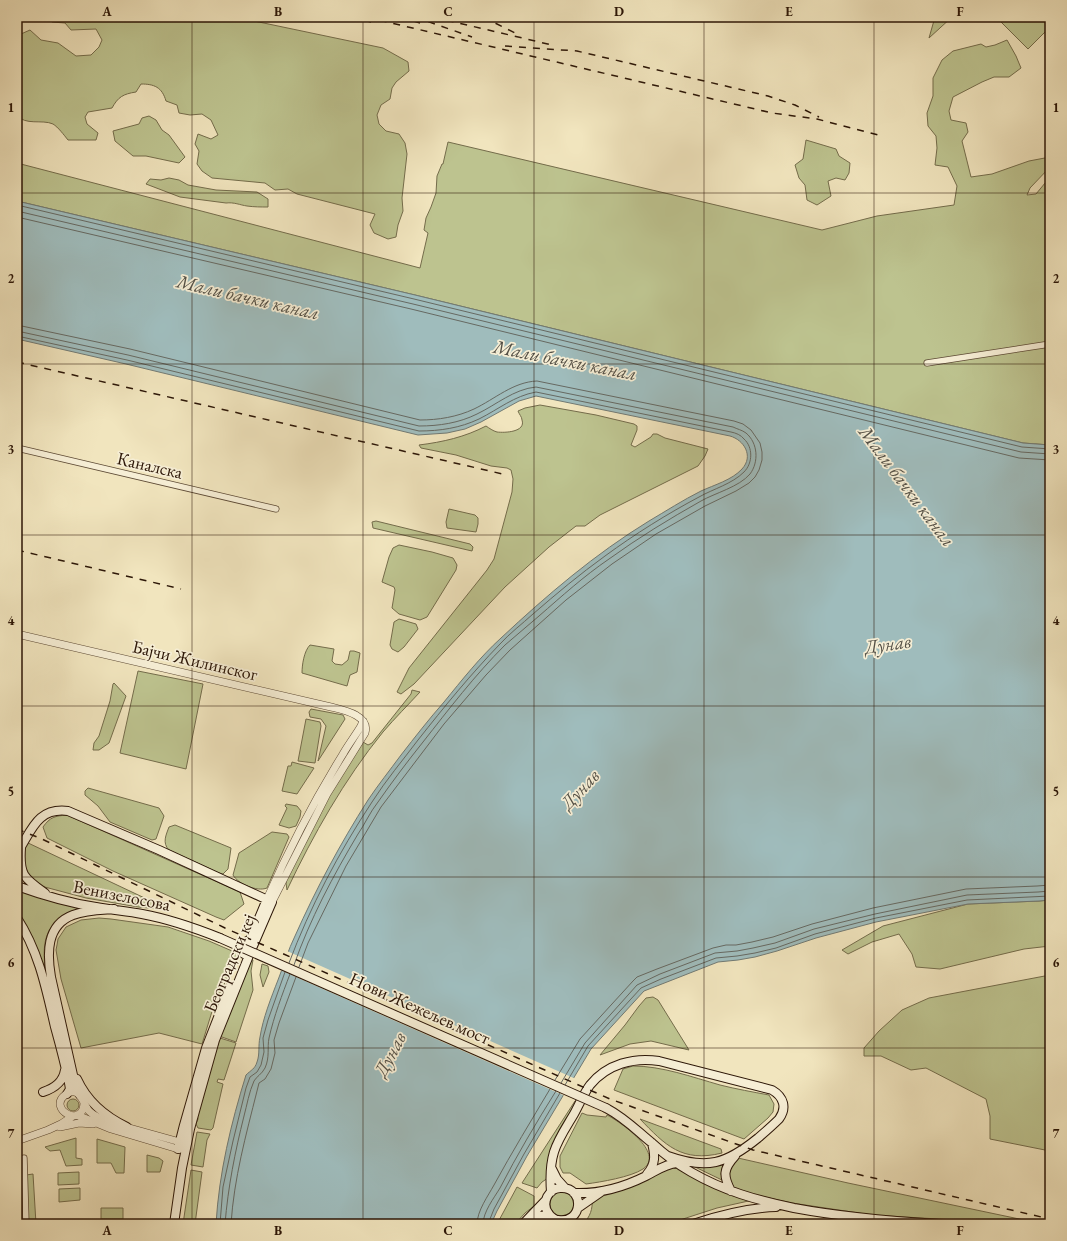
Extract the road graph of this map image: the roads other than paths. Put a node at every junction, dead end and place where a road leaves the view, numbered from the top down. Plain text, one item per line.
1 (1050, 344) edge
2 (927, 363) dead end
3 (17, 448) edge
4 (276, 508) dead end
5 (17, 634) edge
6 (362, 731) joint
7 (19, 850) edge
8 (17, 886) edge
9 (51, 897) junction
10 (269, 900) junction
11 (114, 909) junction
12 (17, 918) edge
13 (220, 938) joint
14 (68, 1055) junction
15 (66, 1067) junction
16 (43, 1092) dead end
17 (67, 1094) junction
18 (82, 1099) junction
19 (62, 1111) junction
20 (75, 1115) junction
21 (105, 1126) junction
22 (127, 1127) junction
23 (51, 1129) junction
24 (17, 1141) edge
25 (652, 1143) junction
26 (181, 1146) junction
27 (737, 1154) junction
28 (668, 1156) junction
29 (24, 1158) dead end
30 (677, 1163) junction
31 (551, 1168) junction
32 (646, 1176) junction
33 (565, 1188) junction
34 (604, 1191) junction
35 (731, 1191) junction
36 (551, 1192) junction
37 (574, 1193) junction
38 (545, 1201) junction
39 (789, 1207) junction
40 (576, 1212) junction
41 (549, 1215) junction
42 (561, 1222) edge
43 (26, 1224) edge
44 (174, 1224) edge
45 (523, 1224) edge
46 (576, 1224) edge
47 (693, 1224) edge
48 (939, 1224) edge

1 - 2 street
3 - 4 street, Каналска
5 - 6 street, Бајчи Жилинског
6 - 10 street, Београдски кеј
7 - 9 main road
7 - 10 main road
8 - 9 main road, Венизелосова
9 - 11 main road, Венизелосова
10 - 26 main road, Београдски кеј
11 - 13 main road, Венизелосова
11 - 14 main road
12 - 15 main road
13 - 25 main road, Нови Жежељев мост, bridge
14 - 18 main road
14 - 22 main road
15 - 16 main road
15 - 17 main road
17 - 18 street
17 - 19 street
18 - 20 street
18 - 22 street
19 - 20 street
19 - 23 street
20 - 21 street
20 - 23 street
21 - 23 street
21 - 26 street
22 - 26 street
23 - 24 street
25 - 28 main road, Нови Жежељев мост
25 - 32 main road
26 - 44 main road, Београдски кеј
27 - 28 main road
27 - 31 main road
27 - 35 main road
28 - 30 main road, Нови Жежељев мост
29 - 43 street
30 - 32 main road
30 - 35 main road, Нови Жежељев мост
31 - 33 main road
31 - 36 main road
32 - 34 main road
33 - 36 main road
33 - 37 main road
34 - 37 main road
34 - 40 main road
35 - 39 main road, Нови Жежељев мост
36 - 38 main road
37 - 40 main road
38 - 41 main road
38 - 45 main road
39 - 47 main road
39 - 48 main road
40 - 42 main road
40 - 46 main road
41 - 42 main road
41 - 45 main road

